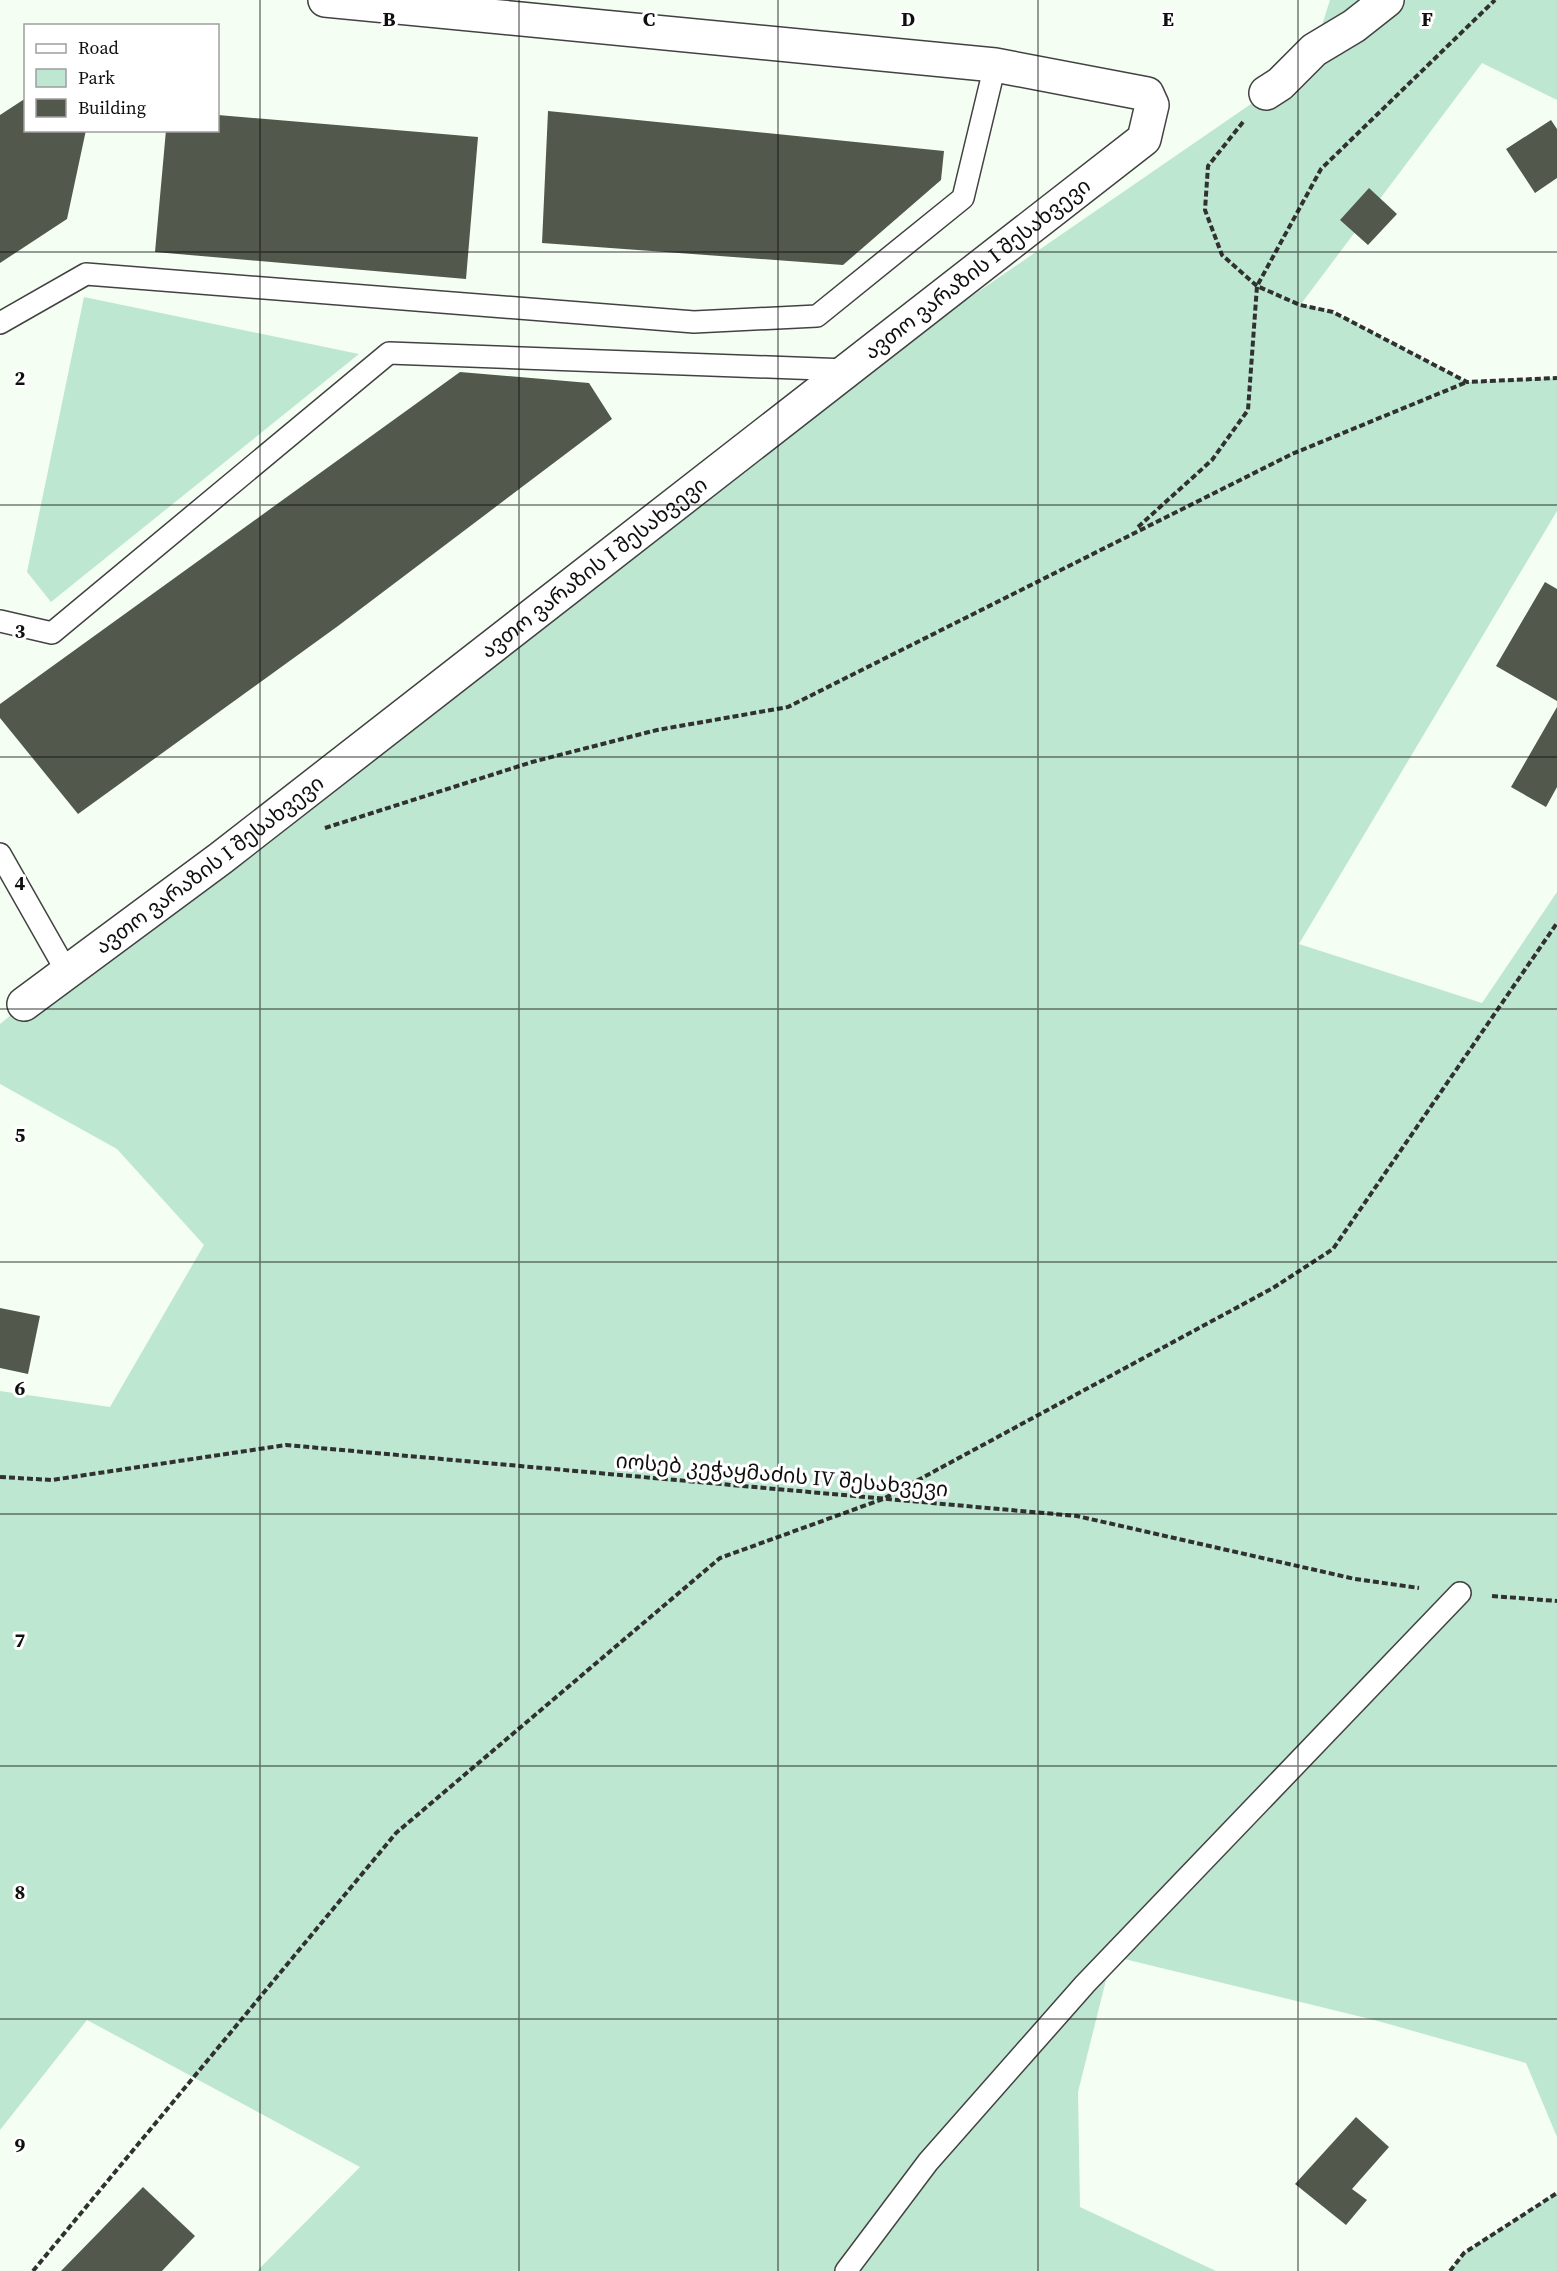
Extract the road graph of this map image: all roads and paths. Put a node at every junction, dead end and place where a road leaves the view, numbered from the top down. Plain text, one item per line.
1 (325, 0) edge
2 (1387, 0) edge
3 (1496, 0) edge
4 (995, 65) junction
5 (1266, 93) joint
6 (1257, 286) junction
7 (0, 323) edge
8 (847, 370) junction
9 (1557, 378) edge
10 (1467, 382) junction
11 (1134, 532) junction
12 (0, 621) edge
13 (324, 828) dead end
14 (0, 855) edge
15 (1557, 923) edge
16 (67, 972) junction
17 (24, 1004) dead end
18 (0, 1477) edge
19 (883, 1499) junction
20 (1460, 1593) junction
21 (1557, 1601) edge
22 (1557, 2193) edge
23 (33, 2271) edge
24 (846, 2271) edge
25 (1450, 2271) edge

1 - 4 street
2 - 5 street
3 - 6 path
4 - 7 lane
4 - 8 street, ავთო ვარაზის I შესახვევი
5 - 6 path
6 - 10 path
6 - 11 path
8 - 12 lane
8 - 16 street, ავთო ვარაზის I შესახვევი
9 - 10 path
10 - 11 path
11 - 13 path
14 - 16 lane
15 - 19 path
16 - 17 street, ავთო ვარაზის I შესახვევი
18 - 19 path, იოსებ კეჭაყმაძის IV შესახვევი
19 - 20 path, იოსებ კეჭაყმაძის IV შესახვევი
19 - 23 path
20 - 21 path, იოსებ კეჭაყმაძის IV შესახვევი
20 - 24 lane
22 - 25 path

